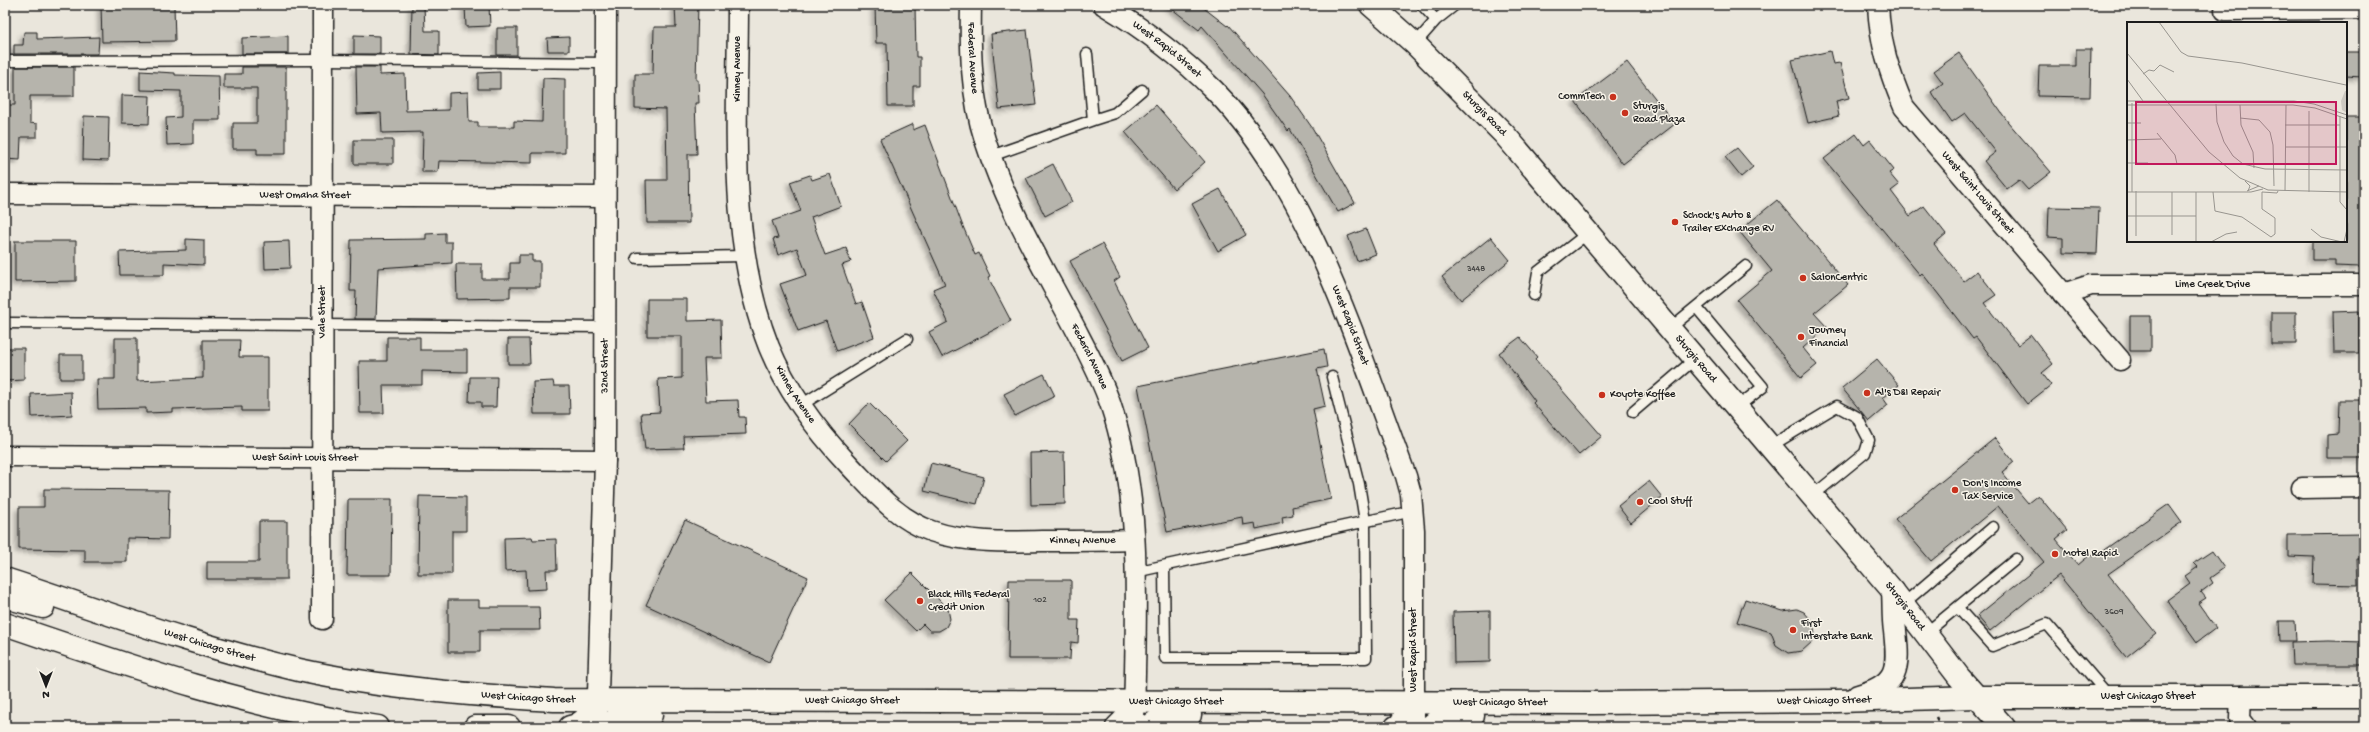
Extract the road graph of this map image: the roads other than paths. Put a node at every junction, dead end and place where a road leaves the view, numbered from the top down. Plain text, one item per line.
1 (323, 5) edge
2 (606, 5) edge
3 (738, 5) edge
4 (971, 5) edge
5 (1104, 5) edge
6 (1371, 5) edge
7 (1422, 5) edge
8 (1455, 5) edge
9 (1878, 5) edge
10 (2364, 9) edge
11 (2225, 10) dead end
12 (1436, 20) junction
13 (1415, 44) junction
14 (1086, 54) dead end
15 (323, 60) junction
16 (5, 61) edge
17 (606, 63) junction
18 (1142, 90) dead end
19 (1093, 120) junction
20 (991, 156) junction
21 (5, 194) edge
22 (323, 195) junction
23 (605, 197) junction
24 (1588, 233) junction
25 (744, 256) junction
26 (637, 258) dead end
27 (1746, 266) dead end
28 (2364, 285) edge
29 (2063, 294) junction
30 (1534, 295) dead end
31 (1696, 307) junction
32 (5, 323) edge
33 (322, 324) junction
34 (606, 327) junction
35 (1669, 329) junction
36 (907, 339) dead end
37 (1695, 359) junction
38 (2120, 360) dead end
39 (1332, 376) dead end
40 (801, 404) junction
41 (1736, 408) junction
42 (1633, 412) dead end
43 (1769, 447) junction
44 (5, 456) edge
45 (322, 458) junction
46 (605, 460) junction
47 (2364, 487) edge
48 (2302, 488) dead end
49 (1811, 497) junction
50 (1414, 511) junction
51 (1365, 521) junction
52 (1993, 528) dead end
53 (1134, 540) junction
54 (2016, 559) dead end
55 (1164, 566) junction
56 (1135, 572) junction
57 (5, 579) edge
58 (5, 597) edge
59 (1898, 598) junction
60 (1958, 608) junction
61 (322, 619) dead end
62 (5, 624) edge
63 (1926, 633) junction
64 (273, 663) junction
65 (2109, 696) junction
66 (2241, 696) junction
67 (1977, 697) junction
68 (2364, 697) edge
69 (598, 700) junction
70 (785, 701) junction
71 (1837, 701) junction
72 (1134, 702) junction
73 (1283, 702) junction
74 (1414, 702) junction
75 (1591, 703) junction
76 (378, 727) edge
77 (475, 727) edge
78 (509, 727) edge
79 (570, 727) edge
80 (597, 727) edge
81 (609, 727) edge
82 (1117, 727) edge
83 (1134, 727) edge
84 (1148, 727) edge
85 (1396, 727) edge
86 (1414, 727) edge
87 (1429, 727) edge
88 (2004, 727) edge
89 (2246, 727) edge

1 - 15 street, Vale Street
2 - 17 street, 32nd Street
3 - 25 street, Kinney Avenue
4 - 20 street, Federal Avenue
5 - 50 street, West Rapid Street
6 - 13 main road, Sturgis Road
7 - 12 lane
8 - 12 lane
9 - 29 street, West Saint Louis Street
10 - 11 street
12 - 13 lane
13 - 24 main road, Sturgis Road
14 - 19 lane
15 - 16 lane
15 - 17 lane
15 - 22 street, Vale Street
17 - 23 street, 32nd Street
18 - 19 lane
19 - 20 lane
20 - 53 street, Federal Avenue
21 - 22 street, West Omaha Street
22 - 23 street, West Omaha Street
22 - 33 street, Vale Street
23 - 34 street, 32nd Street
24 - 30 lane
24 - 35 main road, Sturgis Road
25 - 26 lane
25 - 40 street, Kinney Avenue
27 - 31 lane
28 - 29 street, Lime Creek Drive
29 - 38 street, West Saint Louis Street
31 - 35 lane
31 - 41 lane
32 - 33 lane
33 - 34 lane
33 - 45 street, Vale Street
34 - 46 street, 32nd Street
35 - 37 main road, Sturgis Road
36 - 40 lane
37 - 41 main road, Sturgis Road
37 - 42 lane
39 - 51 lane
40 - 53 street, Kinney Avenue
41 - 43 main road, Sturgis Road
43 - 49 main road, Sturgis Road
43 - 49 lane
44 - 45 street, West Saint Louis Street
45 - 46 street, West Saint Louis Street
45 - 61 street, Vale Street
46 - 69 street, 32nd Street
47 - 48 street
49 - 59 main road, Sturgis Road
50 - 51 lane
50 - 74 street, West Rapid Street
51 - 55 lane
51 - 55 lane
52 - 59 lane
53 - 56 street, Federal Avenue
54 - 60 lane
55 - 56 lane
56 - 72 street, Federal Avenue
57 - 64 main road, West Chicago Street
58 - 64 main road
59 - 63 main road, Sturgis Road
59 - 71 main road
60 - 63 lane
60 - 65 lane
62 - 76 main road
63 - 67 main road, Sturgis Road
64 - 69 main road, West Chicago Street
65 - 66 main road, West Chicago Street
65 - 67 main road, West Chicago Street
66 - 68 main road, West Chicago Street
66 - 89 street
67 - 71 main road, West Chicago Street
67 - 88 main road, Sturgis Road
69 - 70 main road, West Chicago Street
69 - 79 main road
69 - 80 street, 32nd Street
70 - 72 main road, West Chicago Street
70 - 81 main road
71 - 75 main road, West Chicago Street
72 - 73 main road, West Chicago Street
72 - 82 main road
72 - 83 street, Federal Avenue
73 - 74 main road, West Chicago Street
73 - 84 main road
74 - 75 main road, West Chicago Street
74 - 85 main road
74 - 86 street, West Rapid Street
75 - 87 main road
77 - 78 main road

